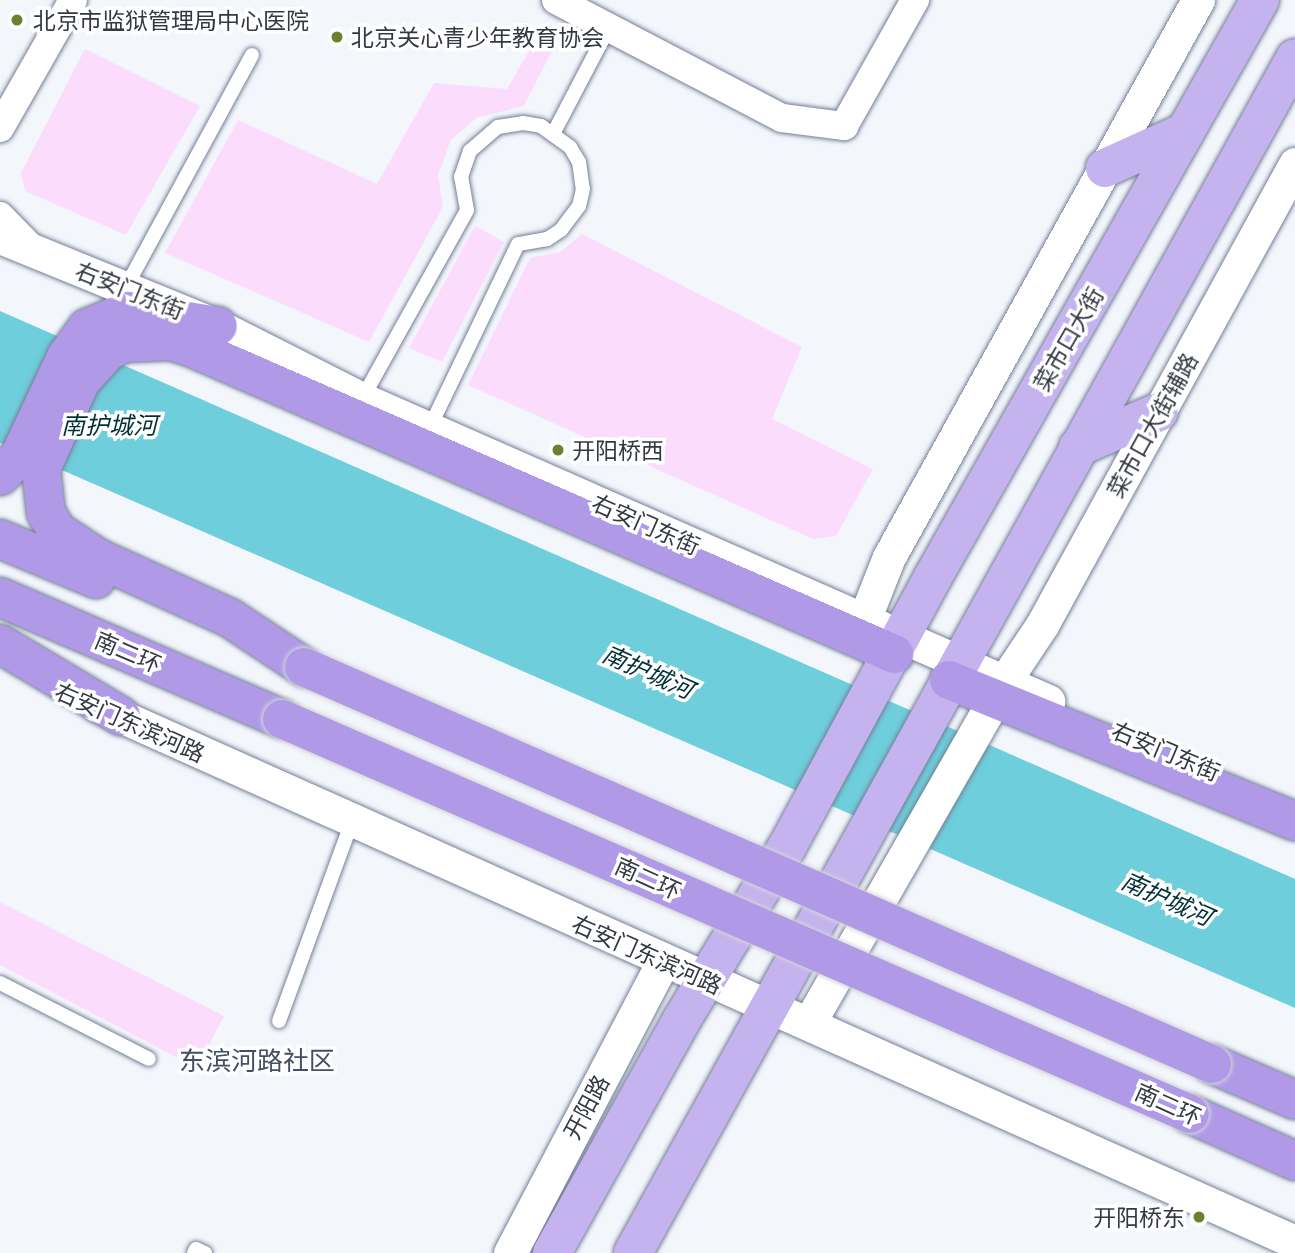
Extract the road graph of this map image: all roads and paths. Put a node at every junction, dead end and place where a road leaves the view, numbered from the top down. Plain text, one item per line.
1 (73, 0) edge
2 (556, 0) edge
3 (915, 0) edge
4 (1198, 0) edge
5 (1260, 0) edge
6 (608, 29) junction
7 (252, 55) dead end
8 (1295, 58) edge
9 (0, 128) edge
10 (554, 132) junction
11 (1185, 132) junction
12 (1295, 164) edge
13 (1105, 168) junction
14 (0, 216) edge
15 (0, 237) edge
16 (36, 252) junction
17 (126, 287) junction
18 (218, 326) junction
19 (362, 399) junction
20 (1159, 412) junction
21 (429, 429) junction
22 (1078, 447) junction
23 (2, 475) edge
24 (0, 539) edge
25 (0, 597) edge
26 (864, 620) junction
27 (0, 644) edge
28 (892, 657) junction
29 (0, 666) edge
30 (304, 667) junction
31 (948, 682) junction
32 (992, 703) junction
33 (121, 716) junction
34 (1295, 806) edge
35 (352, 821) junction
36 (1295, 821) edge
37 (787, 847) joint
38 (663, 961) junction
39 (705, 980) junction
40 (0, 983) edge
41 (772, 1008) junction
42 (279, 1021) dead end
43 (809, 1023) junction
44 (149, 1059) dead end
45 (1291, 1097) edge
46 (1295, 1161) edge
47 (1295, 1242) edge
48 (194, 1253) edge
49 (205, 1253) edge
50 (510, 1253) edge
51 (552, 1253) edge
52 (633, 1253) edge

1 - 9 street
2 - 6 street
3 - 6 street
4 - 13 street
5 - 11 main road, 菜市口大街
6 - 10 lane
7 - 17 lane
8 - 22 main road
10 - 19 lane
10 - 21 lane
11 - 13 main road
11 - 28 main road, 菜市口大街
12 - 20 street, 菜市口大街辅路
13 - 26 street
14 - 16 street
15 - 16 street, 右安门东街
16 - 17 street, 右安门东街
17 - 18 street, 右安门东街
18 - 19 street, 右安门东街
18 - 23 highway
19 - 21 street, 右安门东街
20 - 22 main road
20 - 32 street, 菜市口大街辅路
21 - 26 street, 右安门东街
22 - 31 main road
24 - 30 highway
25 - 46 highway, 南二环, bridge
26 - 28 street, 右安门东街
27 - 33 highway
28 - 30 highway
28 - 31 street, 右安门东街
28 - 37 main road, 菜市口大街
29 - 33 street, 右安门东滨河路
30 - 45 highway, bridge
31 - 32 highway
31 - 41 main road
32 - 34 street, 右安门东街
32 - 36 highway
32 - 43 street, 菜市口大街辅路
33 - 35 street, 右安门东滨河路
35 - 38 street, 右安门东滨河路
35 - 42 lane
37 - 39 main road, 开阳路
38 - 39 street, 右安门东滨河路
38 - 50 street, 开阳路
39 - 41 street, 右安门东滨河路
39 - 51 main road, 开阳路
40 - 44 lane
41 - 43 street, 右安门东滨河路
41 - 52 main road
43 - 47 street, 右安门东滨河路
48 - 49 lane

